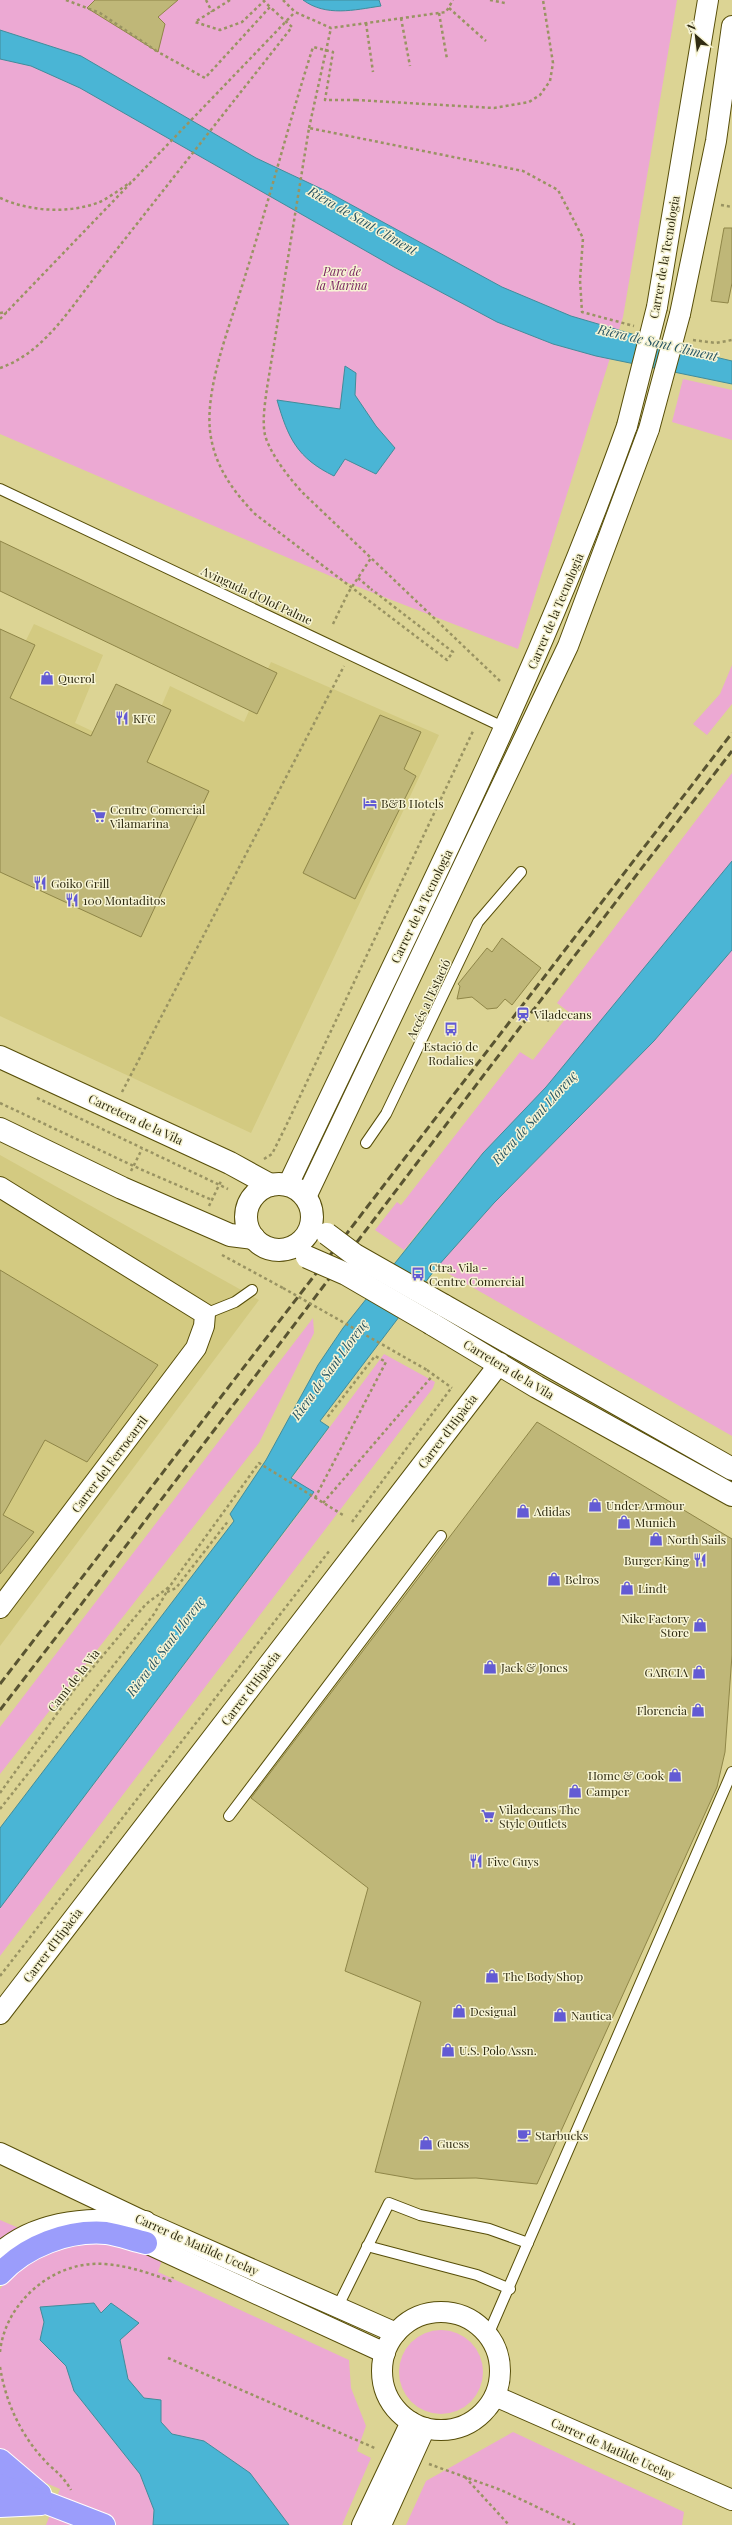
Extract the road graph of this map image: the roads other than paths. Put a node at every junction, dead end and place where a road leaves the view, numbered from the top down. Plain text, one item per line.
1 (708, 0) edge
2 (732, 26) edge
3 (0, 489) edge
4 (503, 727) junction
5 (521, 872) dead end
6 (0, 1057) edge
7 (0, 1128) edge
8 (366, 1143) dead end
9 (279, 1185) junction
10 (0, 1187) edge
11 (306, 1197) junction
12 (320, 1227) junction
13 (254, 1238) junction
14 (283, 1250) junction
15 (252, 1290) dead end
16 (205, 1314) junction
17 (500, 1363) junction
18 (732, 1469) edge
19 (732, 1495) edge
20 (441, 1536) dead end
21 (0, 1608) edge
22 (732, 1772) edge
23 (229, 1816) dead end
24 (0, 2014) edge
25 (0, 2153) edge
26 (145, 2222) junction
27 (146, 2243) joint
28 (528, 2243) junction
29 (368, 2246) junction
30 (0, 2254) edge
31 (0, 2274) edge
32 (510, 2289) junction
33 (338, 2306) junction
34 (396, 2333) junction
35 (488, 2335) junction
36 (385, 2353) junction
37 (495, 2396) junction
38 (418, 2425) junction
39 (405, 2454) junction
40 (0, 2460) edge
41 (0, 2485) edge
42 (732, 2500) edge
43 (52, 2504) junction
44 (0, 2506) edge
45 (104, 2525) edge
46 (362, 2525) edge
47 (381, 2525) edge

1 - 4 street, Carrer de la Tecnologia, bridge
2 - 11 street, Carrer de la Tecnologia, bridge
3 - 4 lane, Avinguda d'Olof Palme
4 - 9 street, Carrer de la Tecnologia
5 - 8 lane, Accés a l'Estació
6 - 9 street, Carretera de la Vila
7 - 13 street
9 - 11 street
9 - 13 street
10 - 16 street
11 - 12 street
12 - 14 street
12 - 18 street, Carretera de la Vila, bridge
13 - 14 street
14 - 17 street, Carretera de la Vila, bridge
15 - 16 lane
16 - 21 street, Carrer del Ferrocarril
17 - 19 street, Carretera de la Vila
17 - 24 street, Carrer d'Hipàcia
20 - 23 lane
22 - 28 lane
25 - 26 street, Carrer de Matilde Ucelay
26 - 30 street
26 - 33 street, Carrer de Matilde Ucelay
27 - 31 highway
27 - 36 street, Carrer de Matilde Ucelay
28 - 29 lane
28 - 32 lane
29 - 32 lane
29 - 33 lane
32 - 35 lane
33 - 34 street, Carrer de Matilde Ucelay
34 - 35 street
34 - 36 street
35 - 37 street
36 - 38 street
37 - 38 street
37 - 42 street, Carrer de Matilde Ucelay
38 - 39 street
39 - 46 street
39 - 47 street
40 - 43 highway
41 - 43 highway
43 - 44 highway
43 - 45 highway

